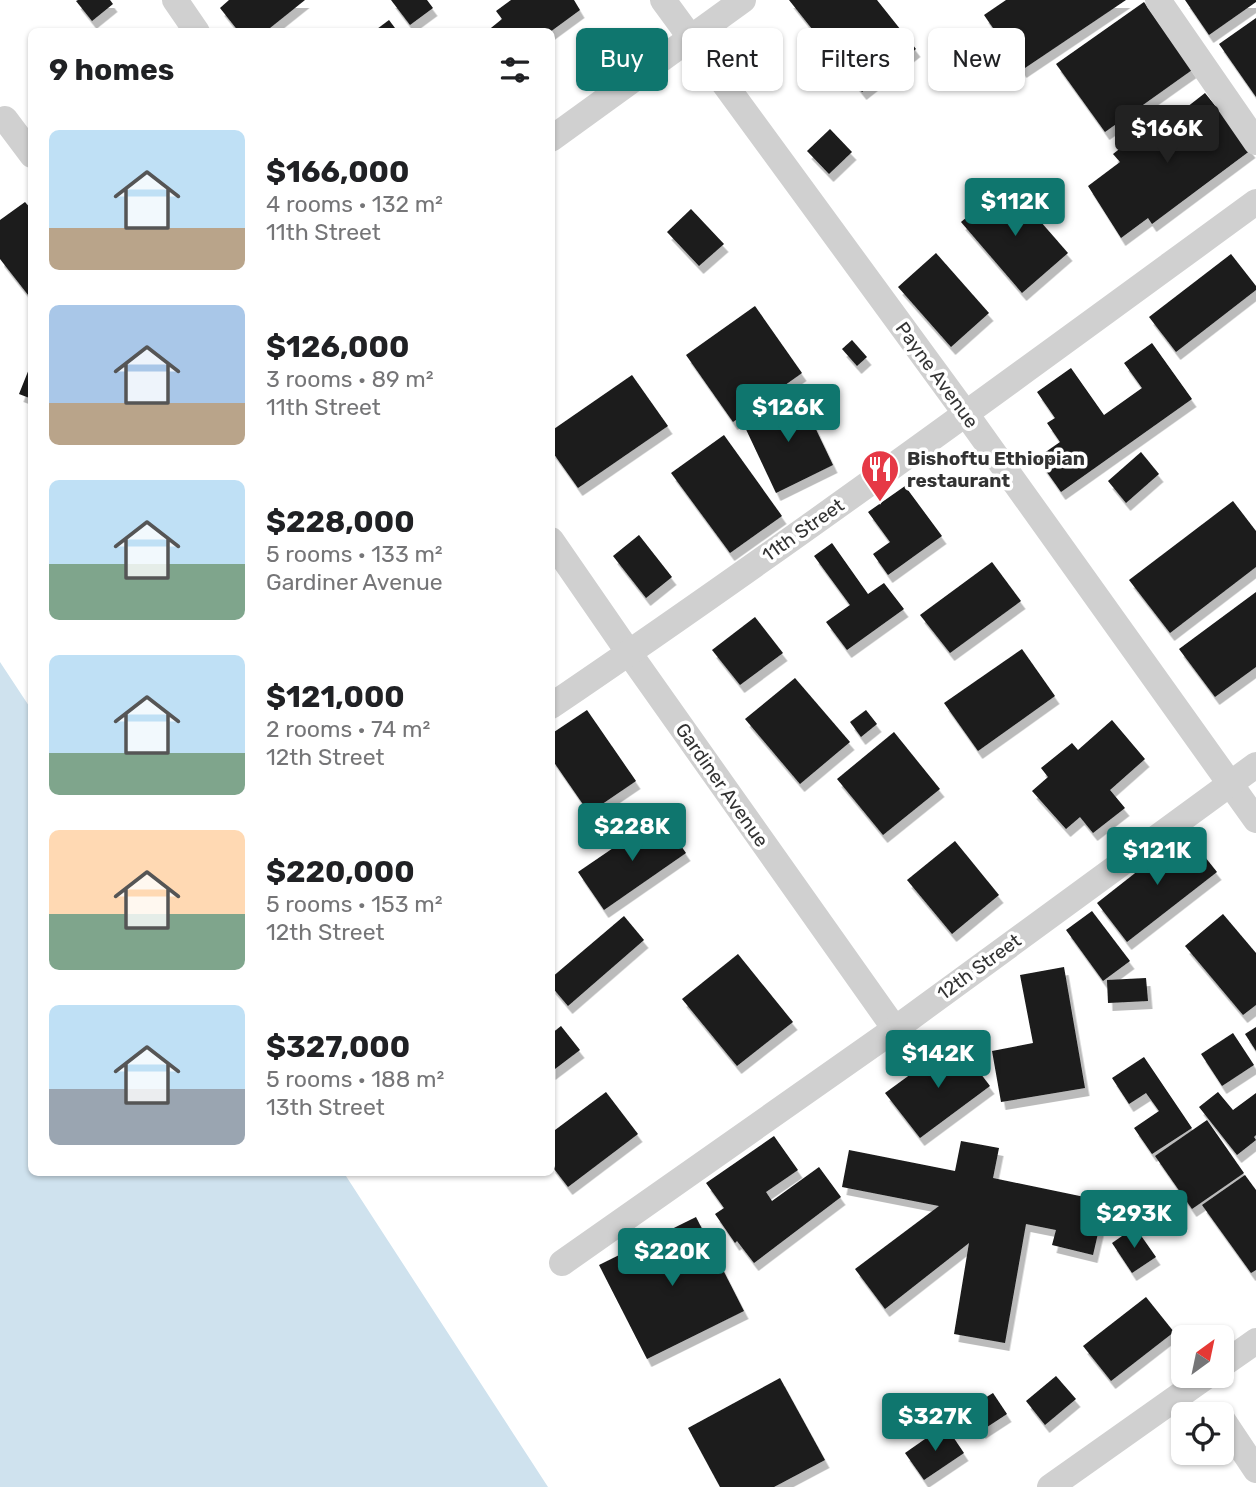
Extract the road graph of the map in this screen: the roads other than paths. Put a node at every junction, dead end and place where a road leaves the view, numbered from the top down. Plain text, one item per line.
1 (175, 0) edge
2 (663, 0) edge
3 (743, 0) edge
4 (1158, 0) edge
5 (194, 28) edge
6 (683, 28) edge
7 (704, 28) edge
8 (682, 44) edge
9 (729, 91) edge
10 (5, 119) dead end
11 (555, 136) edge
12 (1256, 142) edge
13 (28, 150) edge
14 (1256, 202) edge
15 (966, 414) junction
16 (555, 546) edge
17 (629, 653) junction
18 (555, 703) edge
19 (1256, 765) edge
20 (1230, 784) junction
21 (1256, 820) edge
22 (895, 1029) junction
23 (562, 1264) dead end
24 (1256, 1341) edge
25 (1234, 1357) edge
26 (1189, 1388) edge
27 (1234, 1437) edge
28 (1256, 1470) edge
29 (1050, 1487) edge

1 - 5 street
2 - 6 street, Payne Avenue
3 - 7 street
4 - 12 street
8 - 11 street
9 - 15 street, Payne Avenue
10 - 13 street
14 - 15 street, 11th Street
15 - 17 street, 11th Street
15 - 20 street, Payne Avenue
16 - 17 street, Gardiner Avenue
17 - 18 street, 11th Street
17 - 22 street, Gardiner Avenue
19 - 20 street, 12th Street
20 - 21 street, Payne Avenue
20 - 22 street, 12th Street
22 - 23 street, 12th Street
24 - 25 street
26 - 29 street
27 - 28 street

